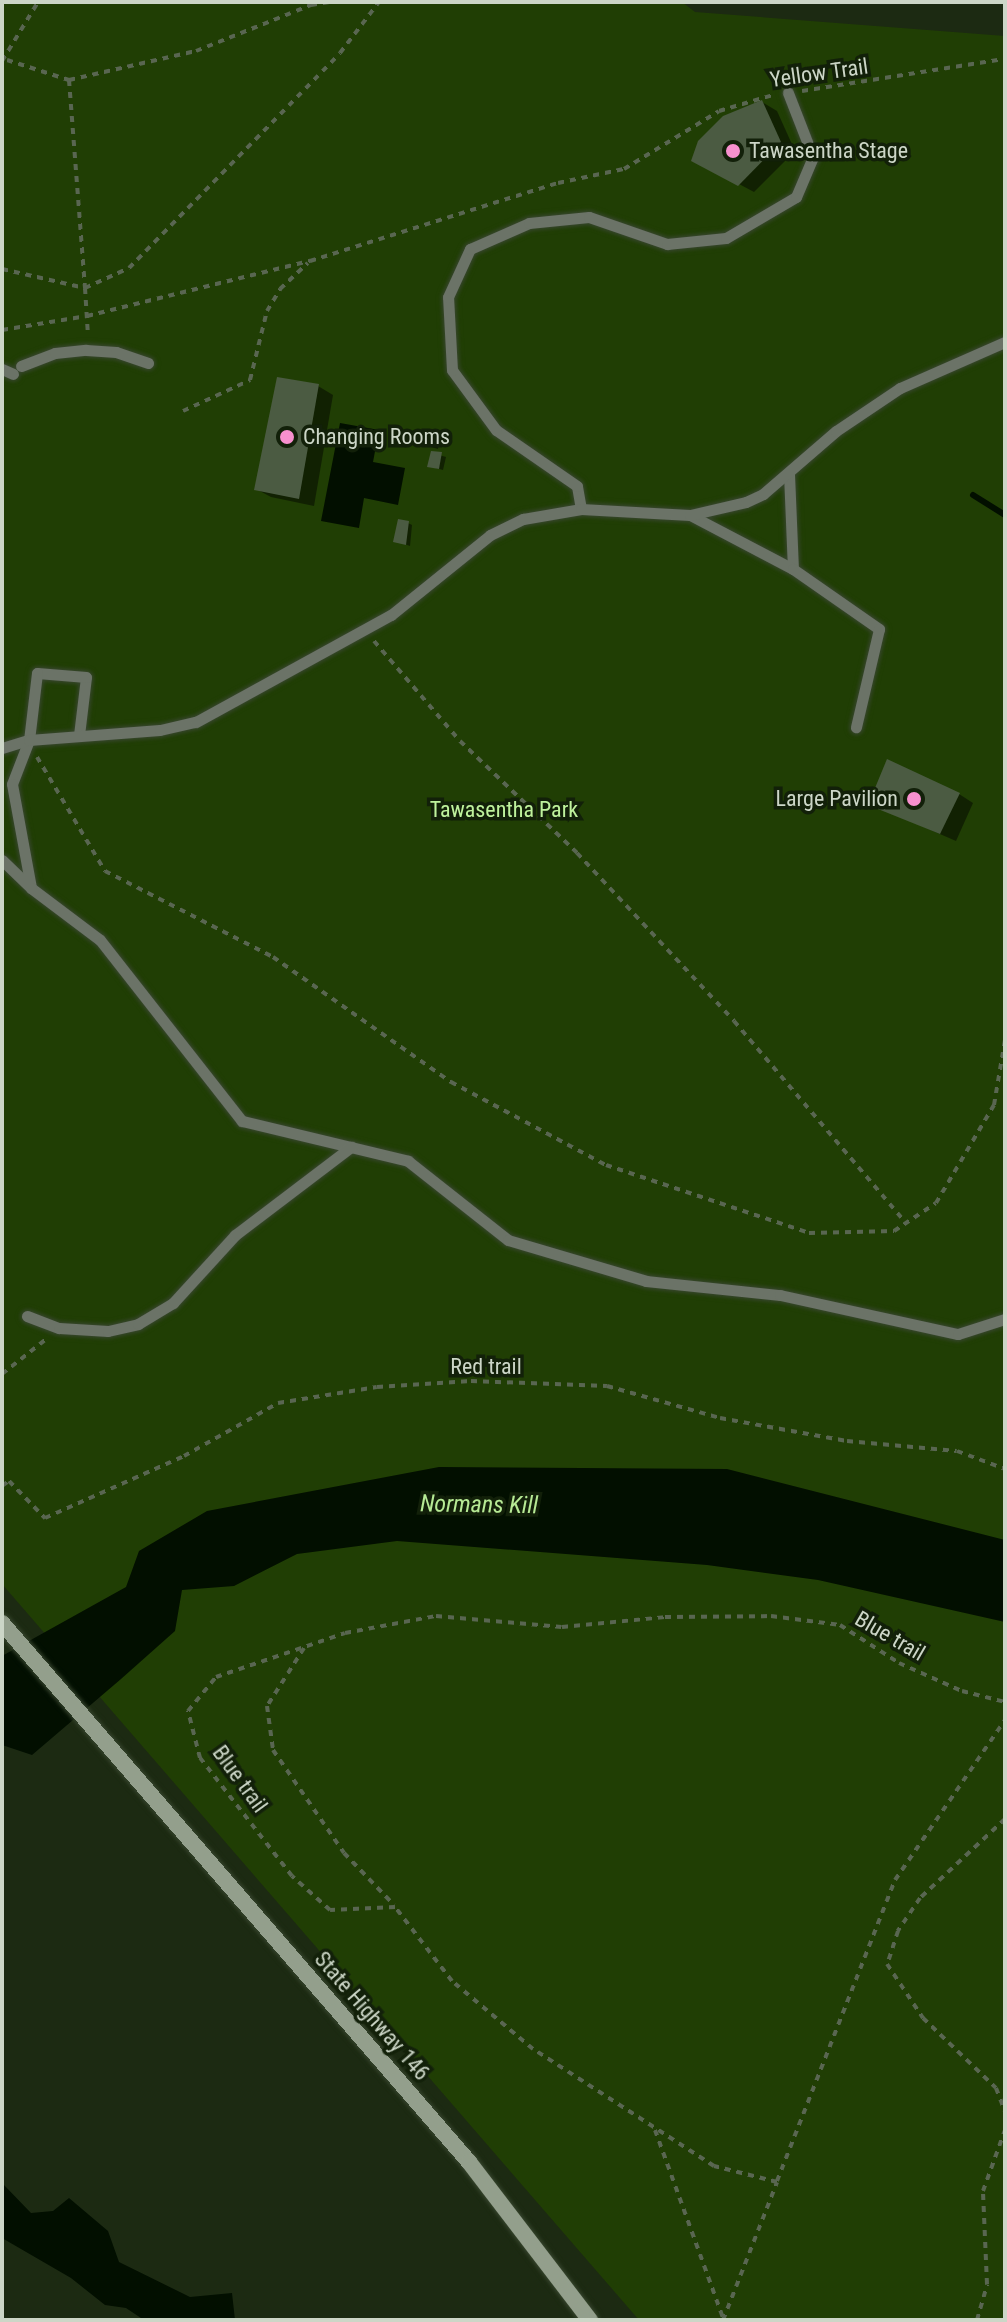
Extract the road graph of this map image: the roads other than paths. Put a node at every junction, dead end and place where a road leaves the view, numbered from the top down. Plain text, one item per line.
1 (788, 93) road end
2 (1005, 342) edge
3 (148, 363) dead end
4 (12, 370) edge
5 (789, 474) junction
6 (581, 509) junction
7 (690, 515) junction
8 (793, 569) junction
9 (856, 727) dead end
10 (79, 735) junction
11 (29, 740) junction
12 (2, 748) edge
13 (2, 860) edge
14 (31, 888) junction
15 (351, 1147) junction
16 (27, 1316) dead end
17 (1005, 1319) edge
18 (7, 1630) edge
19 (590, 2320) edge

1 - 6 lane
2 - 5 lane
3 - 4 lane
5 - 7 lane
5 - 8 lane
6 - 7 lane
6 - 10 lane
7 - 8 lane
8 - 9 lane
10 - 11 lane
10 - 11 lane
11 - 12 lane
11 - 14 lane
13 - 14 lane
14 - 15 lane
15 - 16 lane
15 - 17 lane
18 - 19 main road, State Highway 146

